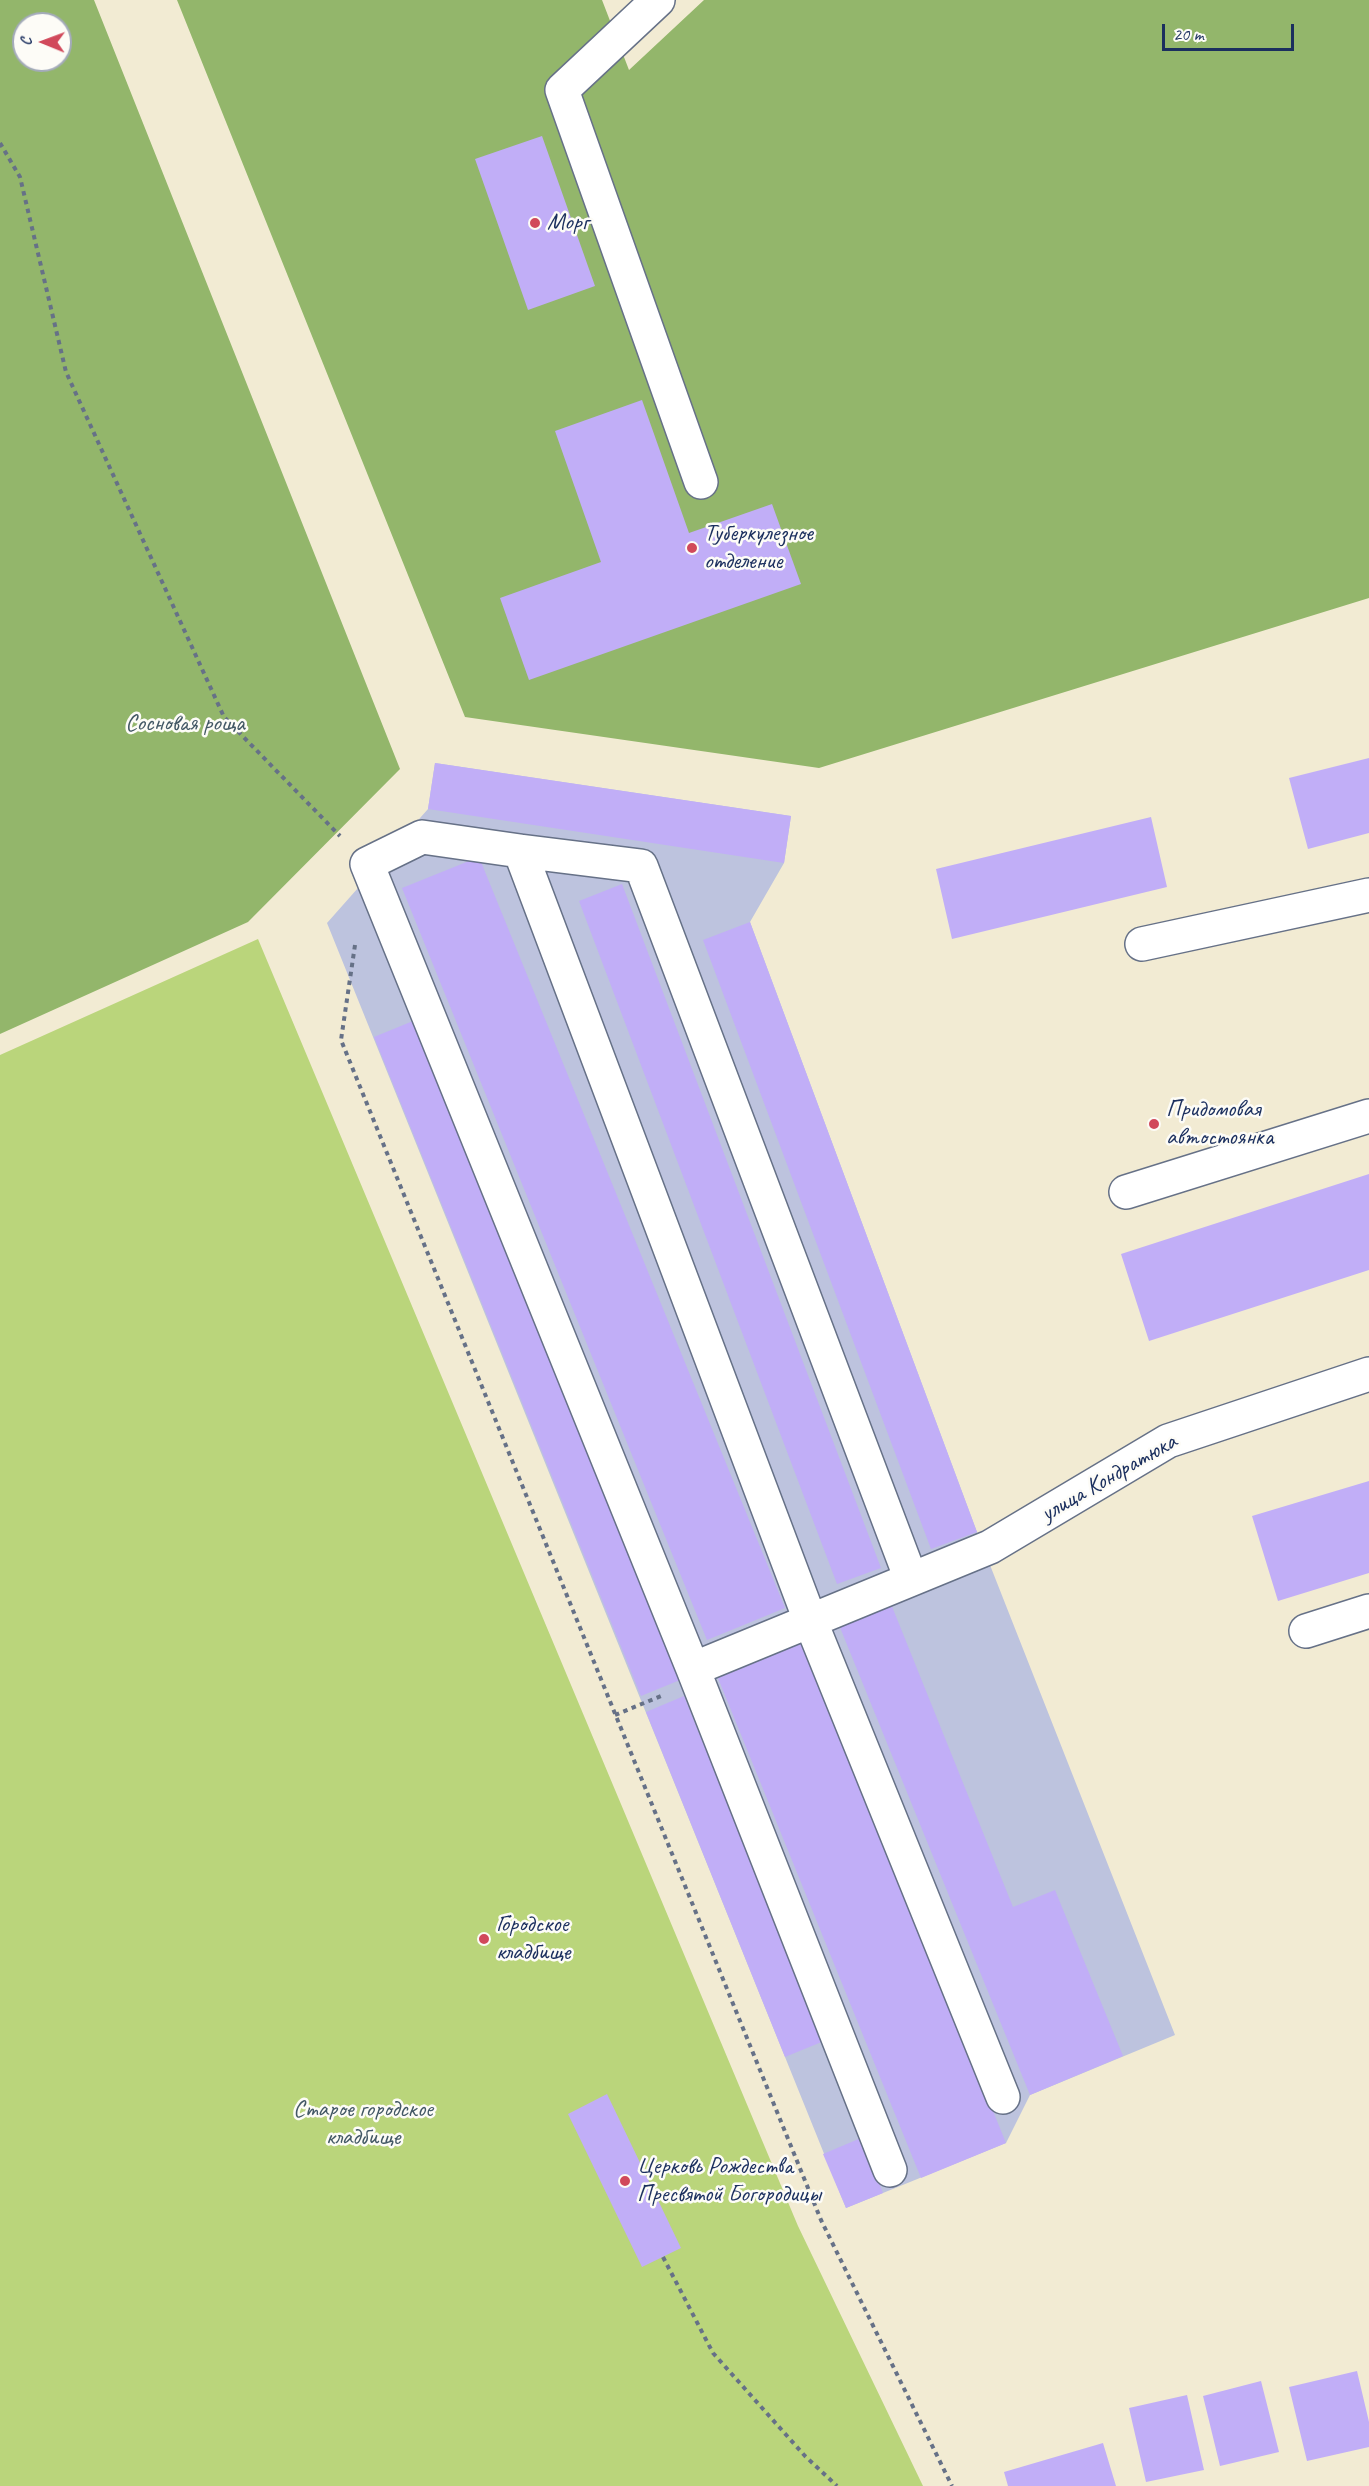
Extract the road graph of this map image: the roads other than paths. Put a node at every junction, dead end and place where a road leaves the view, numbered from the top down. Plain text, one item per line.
1 (658, 0) edge
2 (701, 482) dead end
3 (520, 851) junction
4 (1369, 895) edge
5 (1142, 944) dead end
6 (1369, 1116) edge
7 (1126, 1192) dead end
8 (1369, 1374) edge
9 (911, 1580) junction
10 (1369, 1611) edge
11 (810, 1620) junction
12 (1306, 1631) dead end
13 (695, 1675) junction
14 (1003, 2097) dead end
15 (890, 2170) dead end

1 - 2 street
3 - 9 street
3 - 11 street
3 - 13 street
4 - 5 street
6 - 7 street
8 - 9 street, улица Кондратюка
9 - 11 street, улица Кондратюка
10 - 12 street
11 - 13 street, улица Кондратюка
11 - 14 street
13 - 15 street

